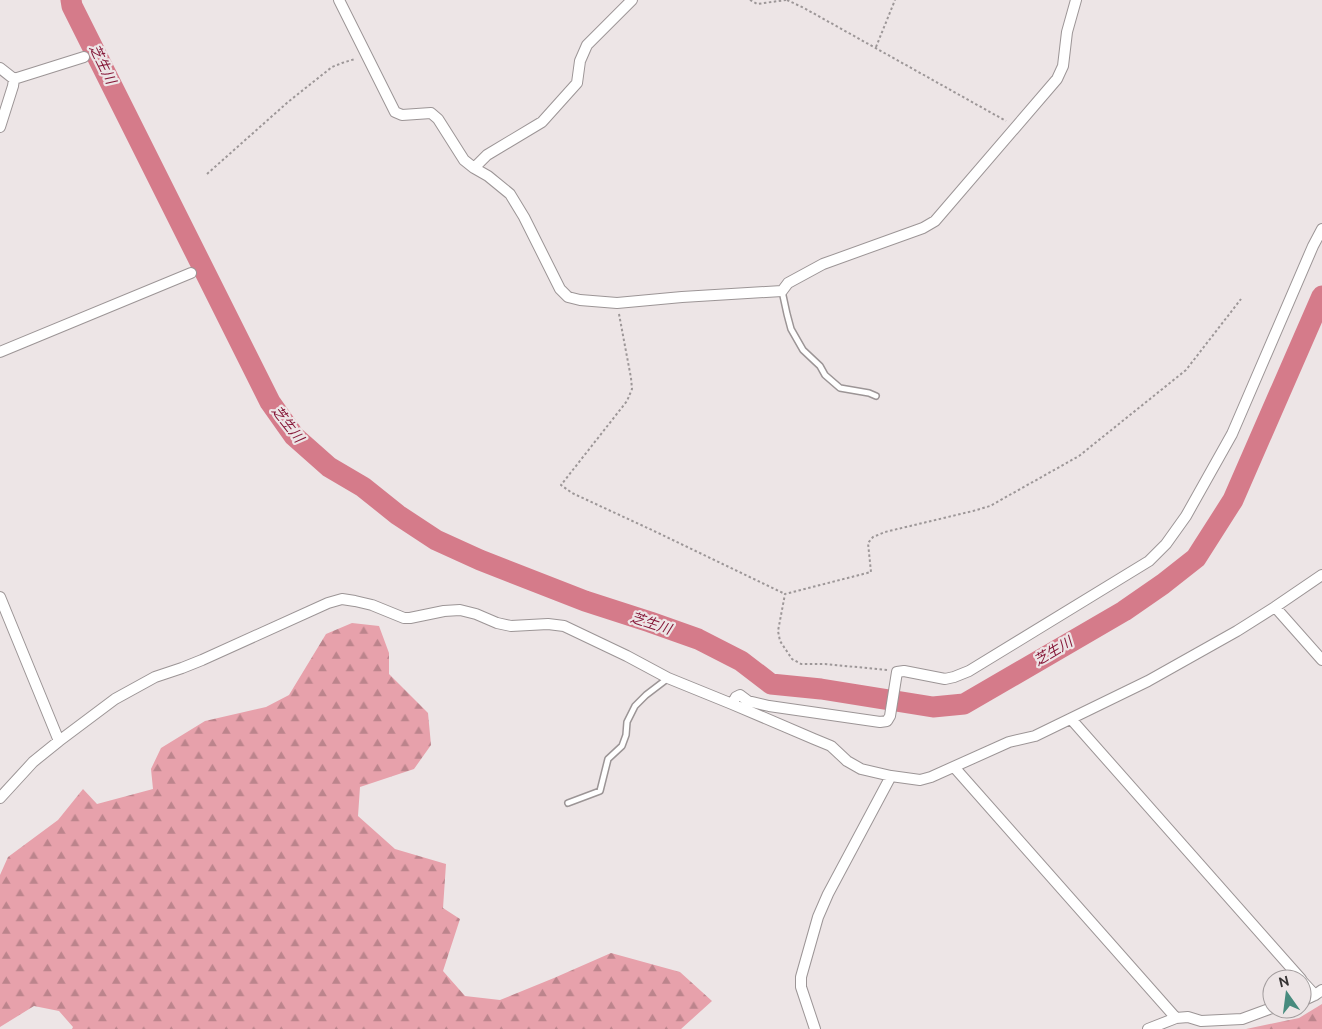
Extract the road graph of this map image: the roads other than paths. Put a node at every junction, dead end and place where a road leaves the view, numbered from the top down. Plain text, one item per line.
1 (339, 0) edge
2 (632, 0) edge
3 (1076, 0) edge
4 (84, 56) dead end
5 (0, 68) edge
6 (14, 79) junction
7 (0, 127) edge
8 (474, 168) junction
9 (1322, 229) edge
10 (191, 273) dead end
11 (782, 291) junction
12 (0, 352) edge
13 (876, 396) dead end
14 (1322, 574) edge
15 (0, 597) edge
16 (1275, 607) junction
17 (1322, 660) edge
18 (668, 678) junction
19 (732, 704) junction
20 (1071, 719) junction
21 (59, 741) junction
22 (954, 767) junction
23 (891, 776) junction
24 (0, 798) edge
25 (568, 803) dead end
26 (1291, 969) edge
27 (1262, 1012) edge
28 (1176, 1018) junction
29 (815, 1029) edge
30 (1148, 1029) edge

1 - 8 street
2 - 8 street
3 - 11 street
4 - 6 street
5 - 6 street
6 - 7 street
8 - 11 street
9 - 19 street
10 - 12 street
11 - 13 lane
14 - 16 street
15 - 21 street
16 - 17 street
16 - 20 street
18 - 19 street
18 - 21 street
18 - 25 lane
19 - 23 street
20 - 22 street
20 - 26 street
21 - 24 street
22 - 23 street
22 - 28 street
23 - 29 street
27 - 28 street
28 - 30 street

